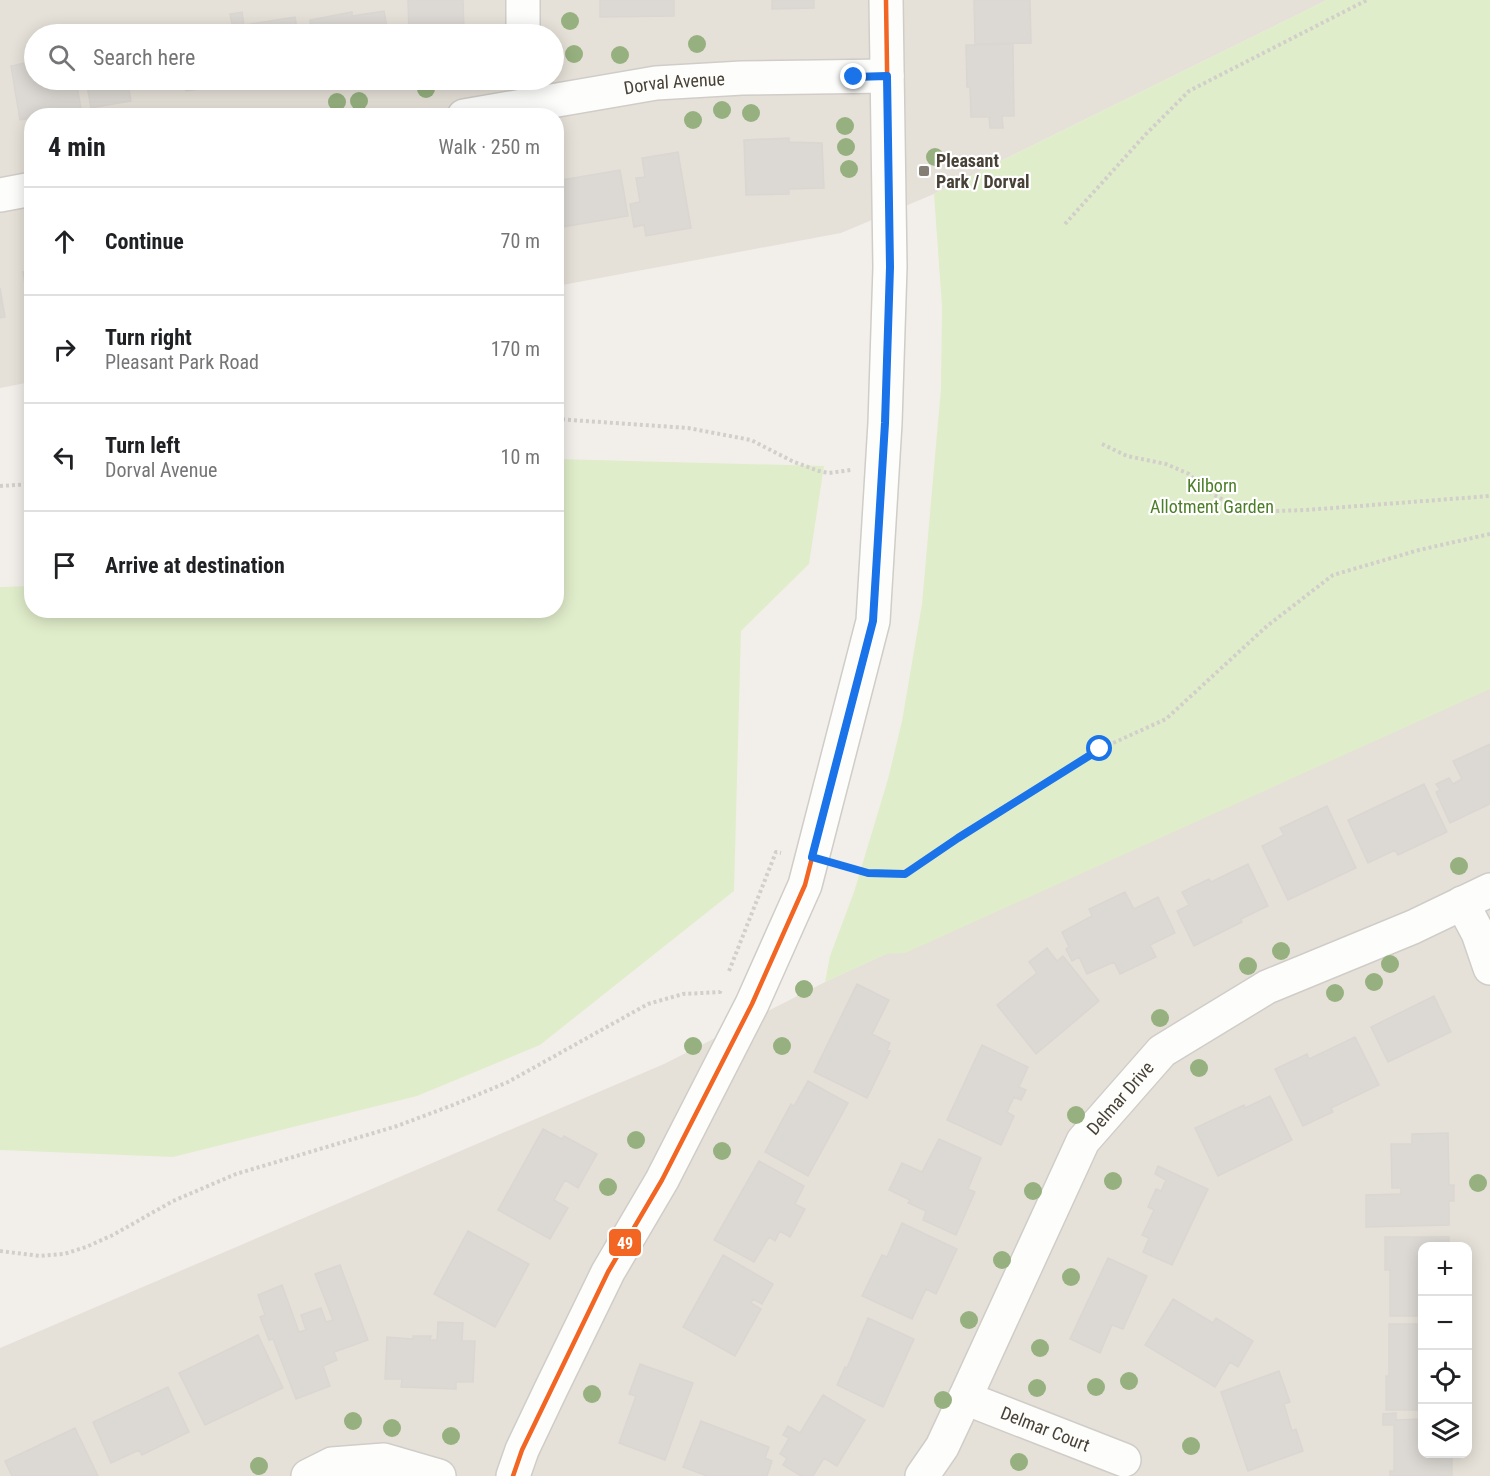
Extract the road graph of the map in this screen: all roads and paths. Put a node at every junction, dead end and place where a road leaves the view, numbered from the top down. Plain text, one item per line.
1 (523, 0) edge
2 (886, 0) edge
3 (1367, 0) edge
4 (523, 24) edge
5 (887, 76) junction
6 (564, 89) edge
7 (554, 90) edge
8 (524, 92) edge
9 (484, 108) edge
10 (24, 190) edge
11 (0, 195) edge
12 (1065, 224) dead end
13 (564, 420) edge
14 (1102, 444) dead end
15 (851, 470) dead end
16 (24, 484) edge
17 (0, 486) edge
18 (1490, 496) edge
19 (1490, 534) edge
20 (812, 857) junction
21 (1476, 896) edge
22 (1490, 968) edge
23 (0, 1251) edge
24 (965, 1398) junction
25 (1124, 1460) dead end
26 (308, 1476) edge
27 (439, 1476) edge
28 (513, 1476) edge
29 (922, 1476) edge

1 - 4 street
2 - 5 street
3 - 12 path
5 - 6 street, Dorval Avenue
5 - 20 street
7 - 8 street, Dorval Avenue
8 - 9 street, Dorval Avenue
10 - 11 street
13 - 15 path
14 - 18 path
16 - 17 path
19 - 20 path
20 - 23 path
20 - 28 street
21 - 22 street
21 - 24 street, Delmar Drive
24 - 25 street, Delmar Court
24 - 29 street, Delmar Drive
26 - 27 street

